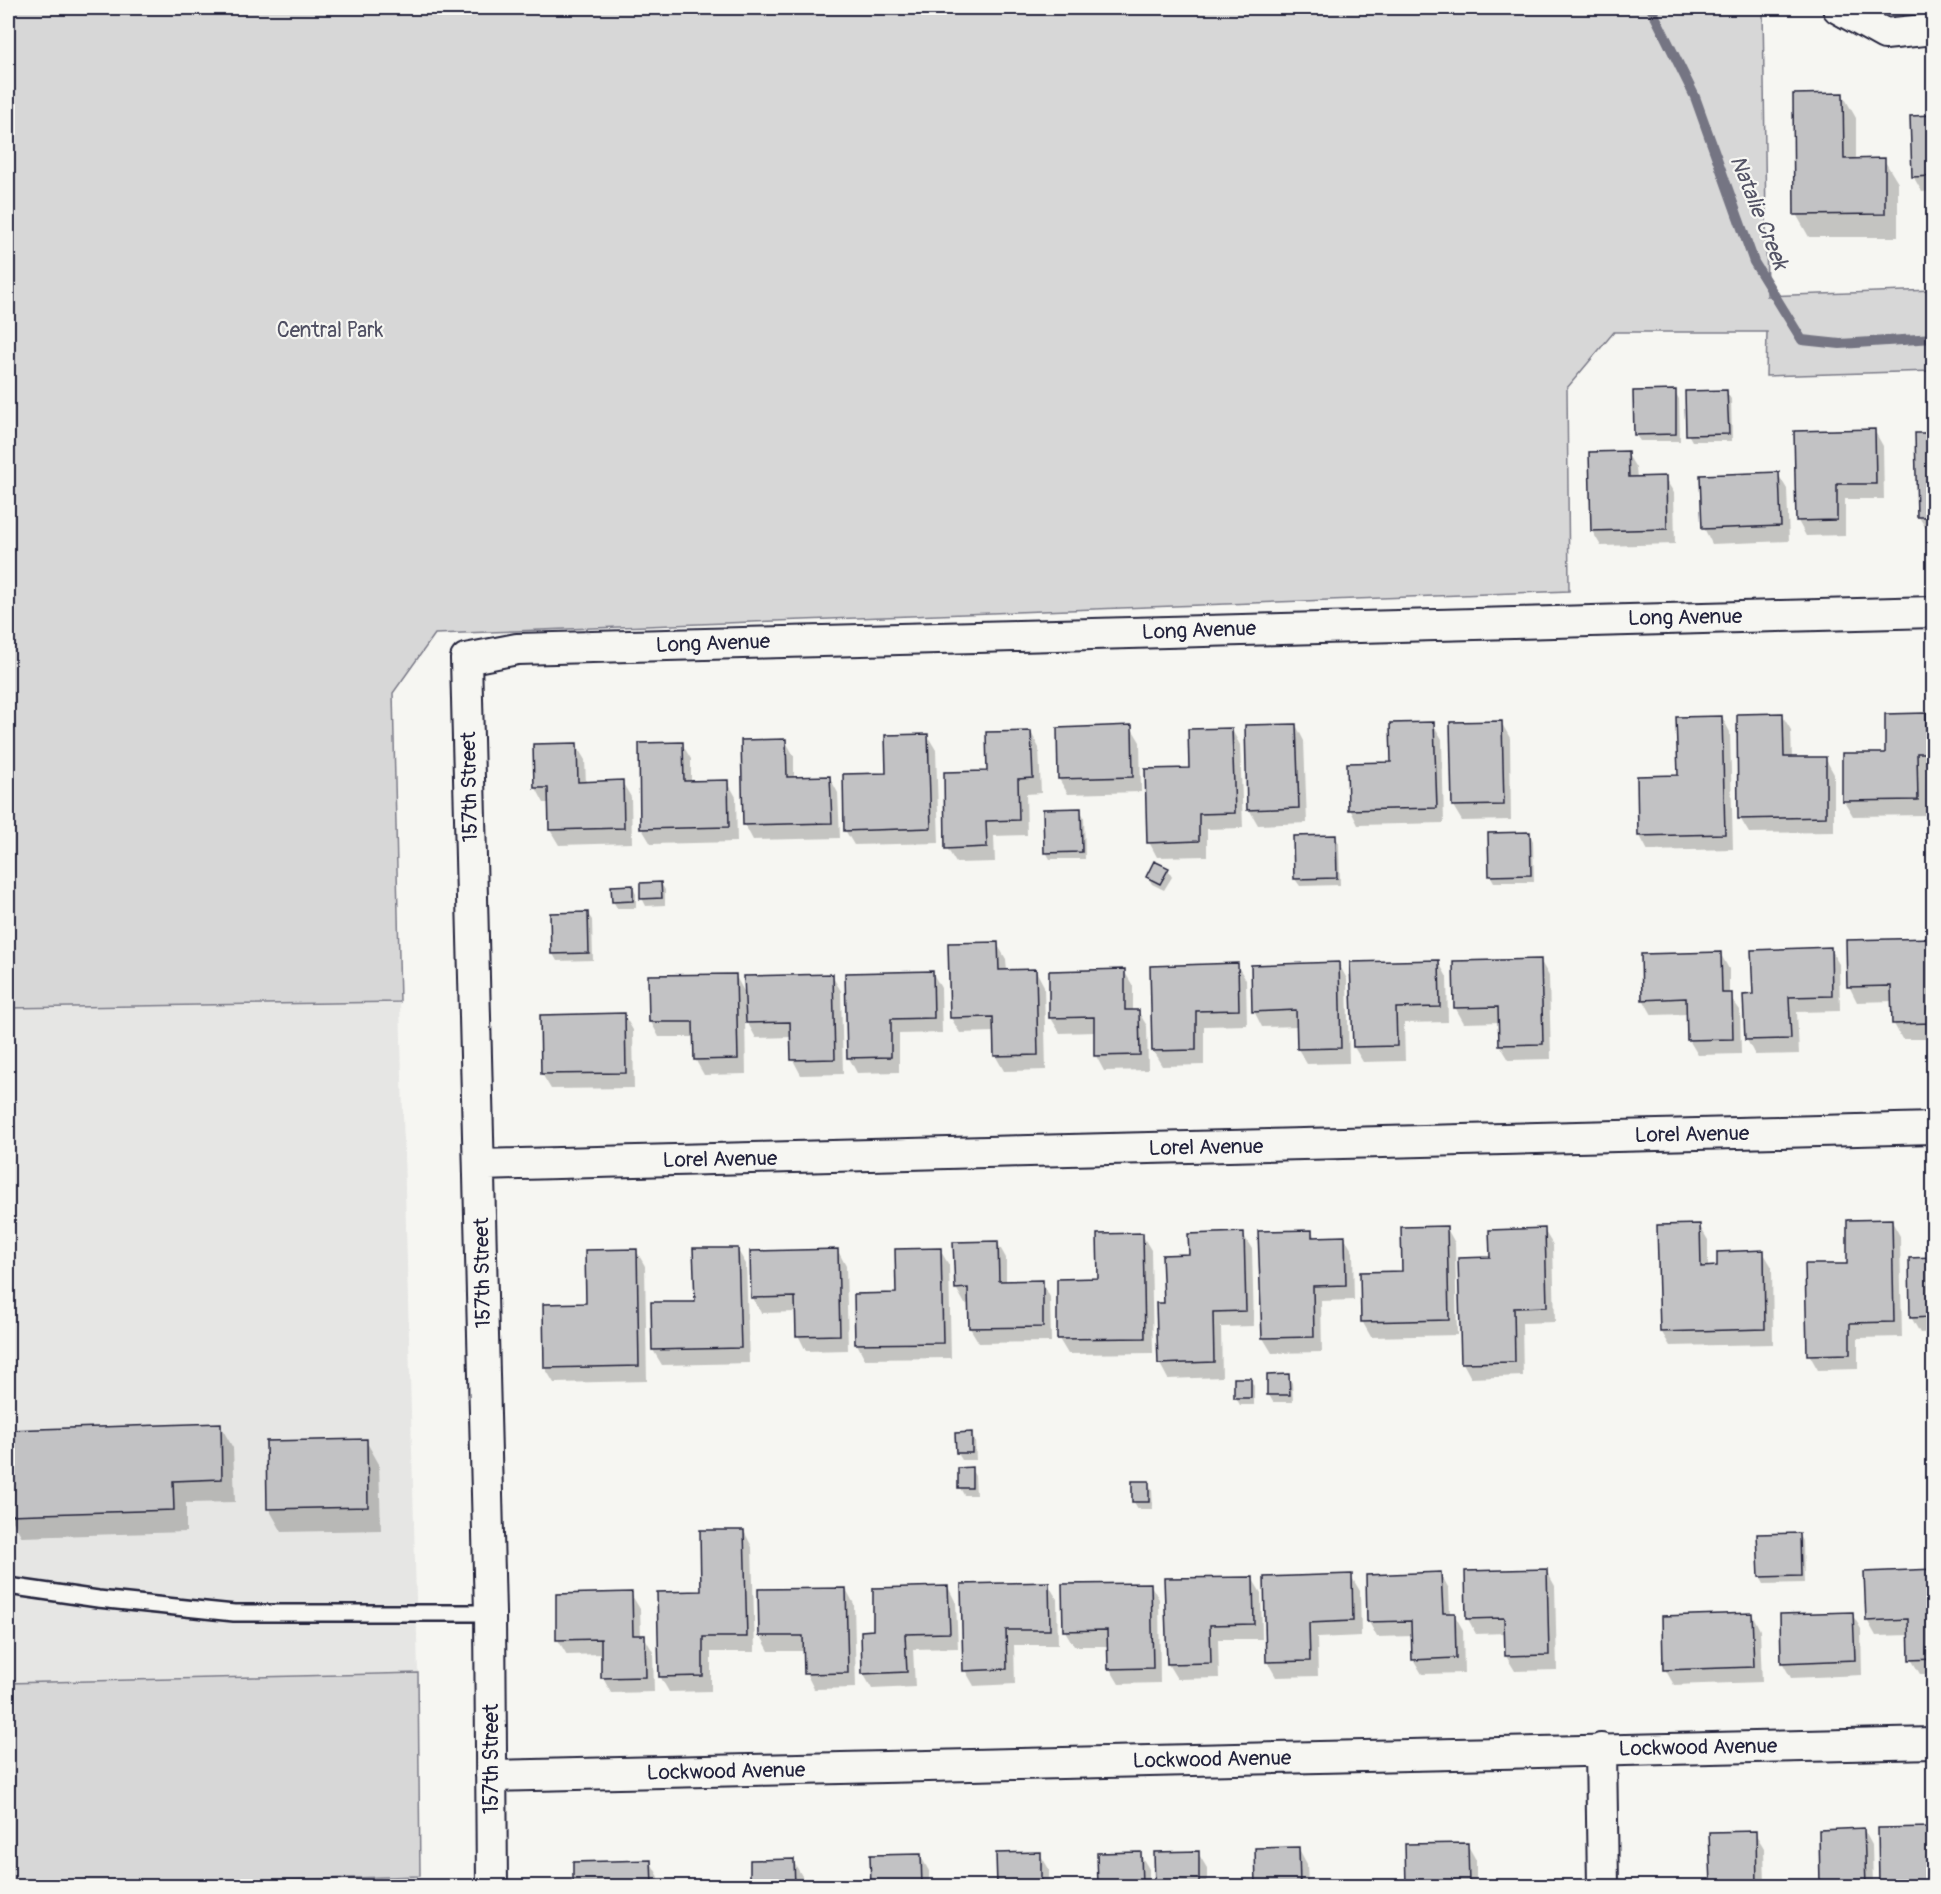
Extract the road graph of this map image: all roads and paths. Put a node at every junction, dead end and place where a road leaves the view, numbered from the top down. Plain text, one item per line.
1 (1838, 8) edge
2 (1934, 29) edge
3 (1934, 612) edge
4 (466, 659) joint
5 (1934, 1128) edge
6 (479, 1165) junction
7 (8, 1586) edge
8 (490, 1612) junction
9 (1934, 1743) edge
10 (1601, 1749) junction
11 (490, 1776) junction
12 (492, 1887) edge
13 (1603, 1887) edge

1 - 2 street
3 - 4 street, Long Avenue
4 - 6 street, 157th Street
5 - 6 street, Lorel Avenue
6 - 8 street, 157th Street
7 - 8 lane
8 - 11 street, 157th Street
9 - 10 street, Lockwood Avenue
10 - 11 street, Lockwood Avenue
10 - 13 street
11 - 12 street, 157th Street

